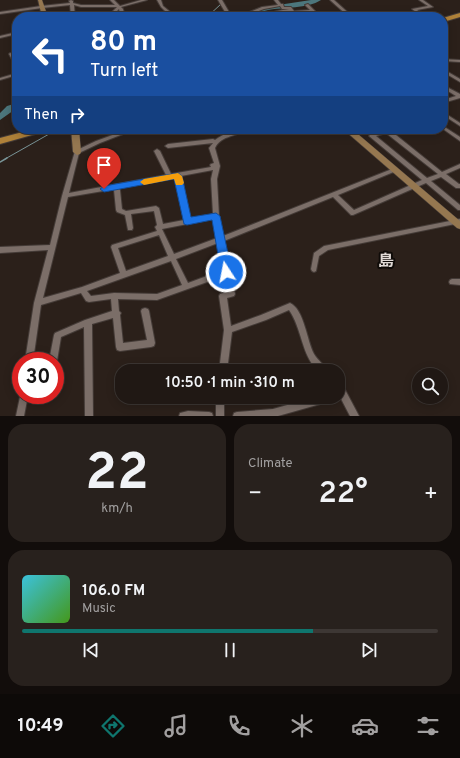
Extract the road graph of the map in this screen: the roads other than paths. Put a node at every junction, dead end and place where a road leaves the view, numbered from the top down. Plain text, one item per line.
1 (40, 0) edge
2 (112, 0) edge
3 (145, 0) edge
4 (159, 0) edge
5 (220, 0) edge
6 (276, 0) edge
7 (332, 0) edge
8 (421, 0) edge
9 (72, 2) edge
10 (307, 5) dead end
11 (282, 6) junction
12 (42, 7) junction
13 (118, 7) junction
14 (292, 11) junction
15 (310, 11) joint
16 (44, 12) edge
17 (73, 12) edge
18 (114, 12) edge
19 (120, 12) edge
20 (169, 12) edge
21 (227, 12) edge
22 (252, 12) edge
23 (274, 12) edge
24 (345, 12) edge
25 (418, 12) edge
26 (0, 13) edge
27 (460, 14) edge
28 (448, 18) edge
29 (12, 34) edge
30 (0, 37) edge
31 (448, 61) edge
32 (460, 61) edge
33 (448, 73) edge
34 (12, 75) edge
35 (0, 79) edge
36 (460, 81) edge
37 (448, 89) edge
38 (460, 96) edge
39 (448, 100) edge
40 (448, 117) edge
41 (460, 125) edge
42 (448, 131) edge
43 (12, 134) edge
44 (26, 134) edge
45 (75, 134) edge
46 (122, 134) edge
47 (221, 134) edge
48 (232, 134) edge
49 (352, 134) edge
50 (378, 134) edge
51 (395, 134) edge
52 (0, 137) edge
53 (460, 139) edge
54 (0, 141) edge
55 (213, 141) junction
56 (168, 146) dead end
57 (157, 151) dead end
58 (77, 152) junction
59 (460, 166) edge
60 (215, 168) junction
61 (394, 170) junction
62 (442, 174) junction
63 (178, 176) junction
64 (170, 177) junction
65 (426, 180) junction
66 (414, 186) junction
67 (460, 186) edge
68 (117, 190) dead end
69 (334, 195) junction
70 (65, 196) junction
71 (460, 208) edge
72 (128, 213) junction
73 (216, 216) junction
74 (187, 221) junction
75 (459, 223) edge
76 (130, 228) dead end
77 (160, 229) junction
78 (220, 240) junction
79 (53, 247) junction
80 (0, 250) edge
81 (172, 256) junction
82 (314, 269) dead end
83 (226, 272) junction
84 (124, 275) junction
85 (452, 282) dead end
86 (460, 282) edge
87 (186, 286) junction
88 (82, 290) junction
89 (114, 296) junction
90 (38, 303) junction
91 (145, 311) dead end
92 (116, 313) junction
93 (88, 322) junction
94 (228, 330) junction
95 (30, 352) edge
96 (55, 352) edge
97 (224, 364) edge
98 (318, 364) edge
99 (345, 400) edge
100 (22, 404) edge
101 (220, 404) edge
102 (306, 404) edge
103 (20, 416) edge
104 (89, 416) edge
105 (183, 416) edge
106 (209, 416) edge
107 (220, 416) edge
108 (237, 416) edge
109 (355, 416) edge

1 - 12 street
2 - 13 street
3 - 13 street
4 - 20 street
5 - 21 street
6 - 11 street
7 - 24 street
8 - 25 street
9 - 12 street
9 - 13 street
9 - 17 street
10 - 15 street
11 - 14 street
11 - 22 street
12 - 16 street
12 - 26 street
13 - 18 street
13 - 19 street
14 - 15 street
14 - 23 street
27 - 28 main road
29 - 30 street
31 - 32 street
33 - 36 street
34 - 35 street
37 - 38 street
38 - 39 street
40 - 41 street
42 - 53 street
43 - 52 main road
44 - 54 main road
45 - 58 street
46 - 58 street
47 - 55 street
48 - 60 street
49 - 61 street
50 - 65 street
51 - 62 street
55 - 56 street
55 - 60 street
57 - 64 street
58 - 70 street
59 - 62 street
60 - 63 street
60 - 73 street
61 - 66 street
61 - 69 street
62 - 65 street
62 - 67 street
63 - 64 street
63 - 74 street
64 - 70 street
65 - 66 street
65 - 71 street
66 - 69 street
66 - 75 street
68 - 72 street
69 - 78 street
70 - 79 street
72 - 76 street
72 - 77 street
73 - 74 street
73 - 78 street
74 - 77 street
75 - 82 street
77 - 81 street
77 - 84 street
78 - 81 street
78 - 83 street
79 - 80 street
79 - 90 street
81 - 84 street
81 - 87 street
83 - 87 street
83 - 94 street
84 - 88 street
85 - 86 street
87 - 89 street
88 - 89 street
88 - 90 street
89 - 92 street
90 - 95 street
91 - 92 street
92 - 93 street
93 - 96 street
93 - 104 street
94 - 97 street
94 - 98 street
99 - 109 street
100 - 103 street
101 - 107 street
102 - 108 street
105 - 106 street

